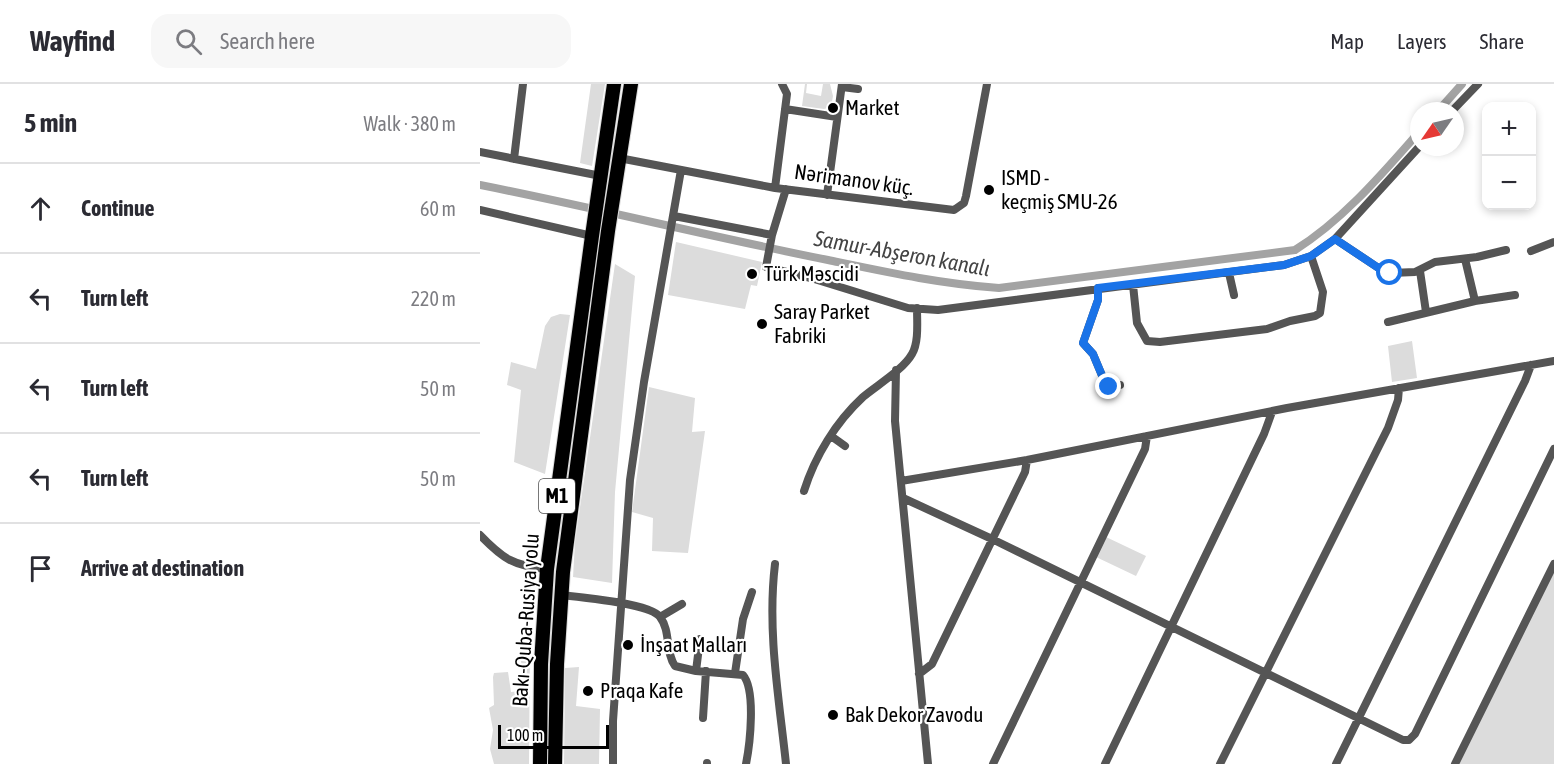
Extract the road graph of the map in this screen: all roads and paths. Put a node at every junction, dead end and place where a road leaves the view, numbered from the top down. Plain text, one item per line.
1 (523, 84) edge
2 (614, 84) edge
3 (631, 84) edge
4 (782, 84) edge
5 (987, 84) edge
6 (1478, 84) edge
7 (842, 86) edge
8 (858, 90) dead end
9 (1461, 102) edge
10 (785, 109) junction
11 (837, 117) junction
12 (480, 152) edge
13 (1411, 156) edge
14 (619, 158) junction
15 (514, 159) junction
16 (681, 170) junction
17 (600, 181) junction
18 (775, 188) junction
19 (786, 189) junction
20 (827, 195) junction
21 (480, 210) edge
22 (674, 217) junction
23 (592, 232) junction
24 (772, 235) junction
25 (1335, 239) junction
26 (1554, 242) edge
27 (1506, 250) dead end
28 (1531, 251) dead end
29 (1311, 256) junction
30 (1465, 259) junction
31 (1420, 270) junction
32 (1229, 273) junction
33 (1133, 285) junction
34 (1098, 288) junction
35 (1234, 295) dead end
36 (1515, 295) dead end
37 (1475, 301) junction
38 (917, 308) junction
39 (1426, 312) junction
40 (1388, 322) dead end
41 (1554, 361) edge
42 (1531, 365) junction
43 (896, 370) junction
44 (1120, 385) dead end
45 (1399, 388) junction
46 (1272, 412) junction
47 (831, 436) junction
48 (1148, 436) junction
49 (845, 446) dead end
50 (1554, 449) edge
51 (1027, 460) junction
52 (901, 481) junction
53 (804, 491) dead end
54 (903, 498) junction
55 (480, 535) edge
56 (992, 539) junction
57 (775, 564) dead end
58 (1554, 564) edge
59 (548, 569) junction
60 (1080, 582) junction
61 (752, 592) dead end
62 (546, 593) junction
63 (561, 595) junction
64 (621, 603) junction
65 (682, 604) dead end
66 (660, 616) junction
67 (1173, 626) junction
68 (700, 639) dead end
69 (696, 670) junction
70 (706, 671) junction
71 (1266, 671) junction
72 (735, 673) junction
73 (920, 674) junction
74 (1359, 717) junction
75 (703, 718) dead end
76 (540, 764) edge
77 (555, 764) edge
78 (613, 764) edge
79 (746, 764) edge
80 (786, 764) edge
81 (928, 764) edge
82 (993, 764) edge
83 (1105, 764) edge
84 (1220, 764) edge
85 (1335, 764) edge
86 (1455, 764) edge

1 - 15 street
2 - 17 highway
3 - 14 highway
4 - 10 street
5 - 20 street, Nərimanov küç.
6 - 9 street
7 - 8 street
7 - 11 street
10 - 11 street
10 - 18 street
11 - 20 street
12 - 15 street
13 - 25 street
14 - 16 street, Nərimanov küç.
14 - 63 highway, Bakı-Quba-Rusiya yolu / M1
15 - 17 street
16 - 18 street, Nərimanov küç.
16 - 22 street
17 - 23 highway, Bakı-Quba-Rusiya yolu
18 - 19 street, Nərimanov küç.
19 - 20 street, Nərimanov küç.
19 - 24 street
21 - 23 street
22 - 24 street
22 - 64 street
23 - 59 highway, Bakı-Quba-Rusiya yolu / M1
24 - 38 street
25 - 29 street
25 - 31 street
26 - 28 street
27 - 30 street
29 - 32 street
29 - 33 street
30 - 31 street
30 - 37 street
31 - 39 street
32 - 33 street
32 - 35 street
33 - 34 street
34 - 38 street
34 - 44 street
36 - 37 street
37 - 39 street
38 - 43 street
39 - 40 street
41 - 42 street
42 - 45 street
42 - 74 street
43 - 47 street
43 - 52 street
45 - 46 street
45 - 71 street
46 - 48 street
46 - 67 street
47 - 49 street
47 - 53 street
48 - 51 street
48 - 60 street
50 - 74 street
51 - 52 street
51 - 56 street
52 - 54 street
54 - 56 street
54 - 73 street
55 - 59 street
56 - 60 street
56 - 73 street
57 - 80 street
58 - 86 street
59 - 62 highway, Bakı-Quba-Rusiya yolu / M1
60 - 67 street
60 - 82 street
61 - 72 street
62 - 63 highway
62 - 76 highway, Bakı-Quba-Rusiya yolu / M1
63 - 64 street
63 - 77 highway, Bakı-Quba-Rusiya yolu / M1
64 - 66 street
64 - 78 street
65 - 66 street
66 - 69 street
67 - 71 street
67 - 83 street
68 - 69 street
69 - 70 street
70 - 72 street
70 - 75 street
71 - 74 street
71 - 84 street
72 - 79 street
73 - 81 street
74 - 85 street

